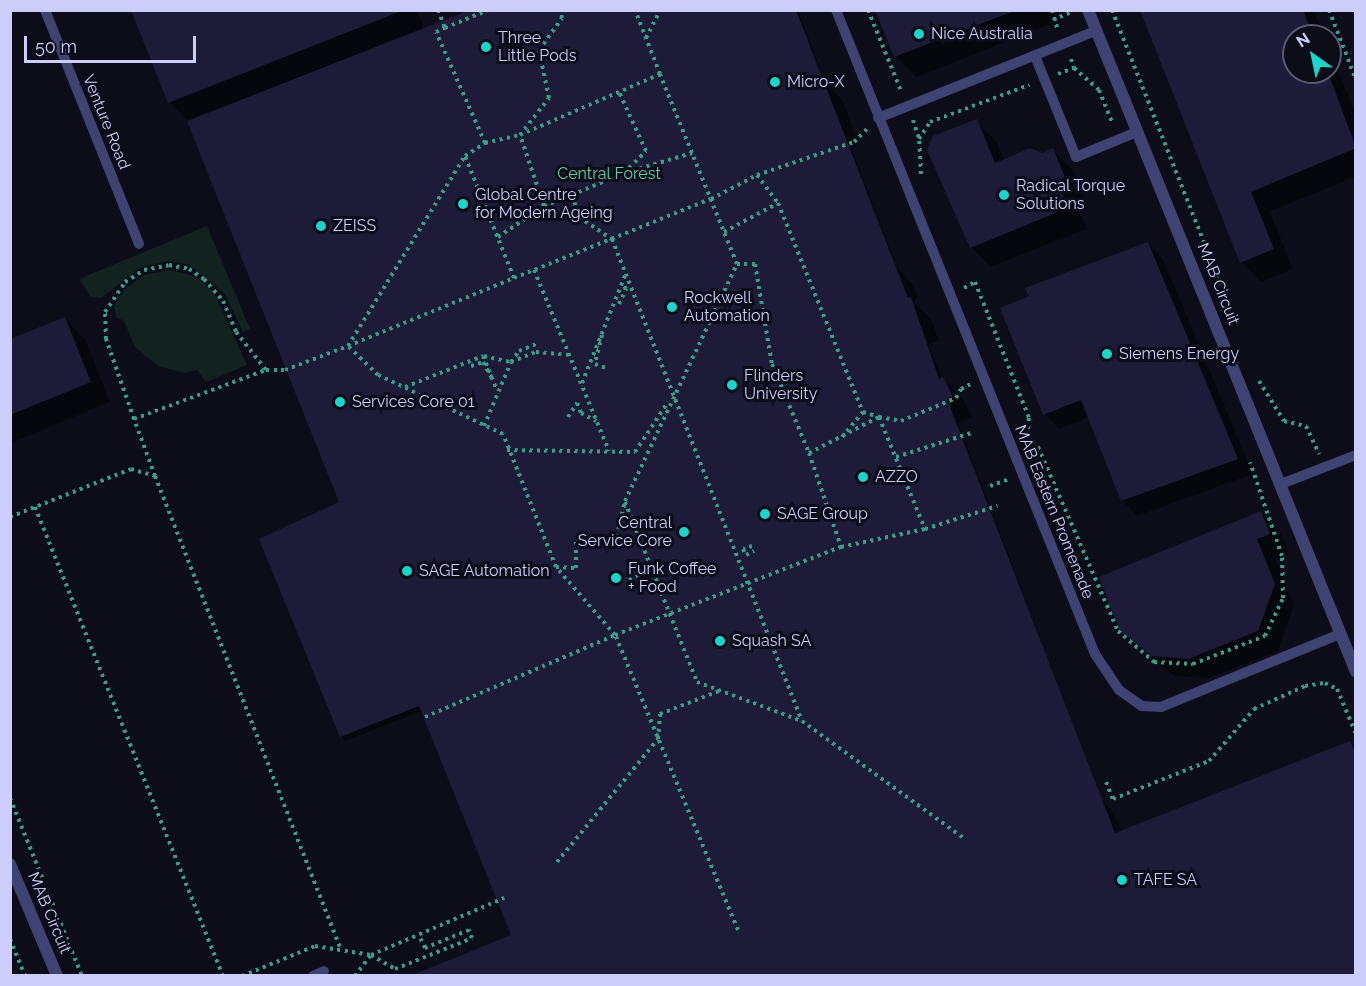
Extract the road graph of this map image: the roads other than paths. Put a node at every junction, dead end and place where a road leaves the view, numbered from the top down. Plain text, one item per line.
1 (45, 10) edge
2 (836, 10) edge
3 (1088, 10) edge
4 (1096, 31) junction
5 (1035, 56) junction
6 (878, 118) junction
7 (1137, 132) junction
8 (139, 244) dead end
9 (1356, 455) edge
10 (1281, 484) junction
11 (1340, 634) junction
12 (1356, 672) edge
13 (10, 864) edge
14 (57, 975) edge

1 - 8 lane, Venture Road
2 - 6 lane, MAB Eastern Promenade
3 - 4 street, MAB Circuit
4 - 5 lane
4 - 7 street, MAB Circuit
5 - 6 lane
5 - 7 lane
6 - 11 lane, MAB Eastern Promenade
7 - 10 street, MAB Circuit
9 - 10 lane
10 - 11 street, MAB Circuit
11 - 12 street, MAB Circuit
13 - 14 street, MAB Circuit

